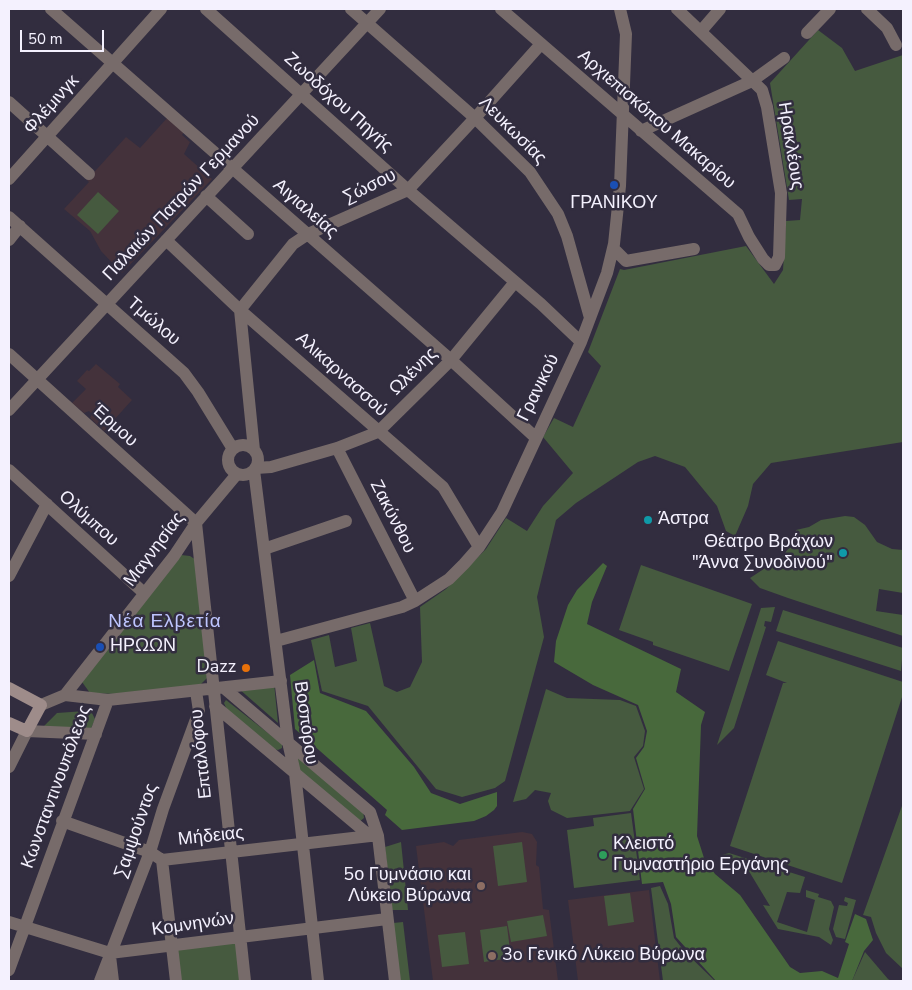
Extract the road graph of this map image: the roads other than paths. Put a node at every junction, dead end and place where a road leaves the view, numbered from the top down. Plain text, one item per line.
1 (51, 9) edge
2 (161, 9) edge
3 (206, 9) edge
4 (351, 9) edge
5 (380, 9) edge
6 (501, 9) edge
7 (620, 9) edge
8 (677, 9) edge
9 (720, 9) edge
10 (830, 9) edge
11 (867, 9) edge
12 (367, 23) junction
13 (700, 31) junction
14 (807, 33) dead end
15 (541, 44) junction
16 (896, 45) dead end
17 (784, 58) dead end
18 (113, 63) junction
19 (752, 81) junction
20 (302, 93) junction
21 (9, 102) edge
22 (622, 115) junction
23 (475, 118) junction
24 (641, 131) junction
25 (47, 136) junction
26 (232, 169) junction
27 (89, 174) dead end
28 (9, 179) edge
29 (408, 190) junction
30 (206, 196) junction
31 (9, 217) edge
32 (20, 226) junction
33 (248, 234) dead end
34 (308, 234) junction
35 (9, 240) edge
36 (166, 240) junction
37 (613, 248) junction
38 (694, 249) dead end
39 (775, 265) joint
40 (515, 282) junction
41 (106, 305) junction
42 (240, 310) junction
43 (590, 318) junction
44 (581, 342) junction
45 (9, 354) edge
46 (451, 360) junction
47 (37, 379) junction
48 (9, 410) edge
49 (378, 432) junction
50 (535, 437) junction
51 (337, 448) junction
52 (233, 449) junction
53 (254, 450) junction
54 (255, 469) junction
55 (9, 470) edge
56 (237, 474) junction
57 (47, 504) junction
58 (346, 521) dead end
59 (196, 523) junction
60 (479, 547) junction
61 (264, 549) junction
62 (9, 576) edge
63 (144, 593) junction
64 (415, 602) junction
65 (276, 641) junction
66 (281, 681) junction
67 (9, 688) edge
68 (219, 689) junction
69 (196, 691) junction
70 (65, 695) junction
71 (108, 700) junction
72 (41, 705) junction
73 (215, 706) junction
74 (9, 724) edge
75 (27, 731) junction
76 (96, 734) junction
77 (288, 742) junction
78 (9, 768) edge
79 (294, 773) junction
80 (62, 821) junction
81 (374, 836) junction
82 (302, 844) junction
83 (150, 852) junction
84 (230, 853) junction
85 (162, 860) junction
86 (387, 919) junction
87 (9, 922) edge
88 (25, 926) junction
89 (312, 927) junction
90 (238, 936) junction
91 (172, 946) junction
92 (110, 954) junction
93 (9, 970) edge
94 (100, 981) edge
95 (113, 981) edge
96 (176, 981) edge
97 (244, 981) edge
98 (318, 981) edge
99 (394, 981) edge

1 - 18 street, Αιγιαλείας
2 - 18 street, Φλέμινγκ
3 - 20 street, Ζωοδόχου Πηγής
4 - 12 street, Λευκωσίας
5 - 12 street, Παλαιών Πατρών Γερμανού
6 - 15 street, Αρχιεπισκόπου Μακαρίου
7 - 22 street, Γρανικού
8 - 13 street, Ηρακλέους
9 - 13 street
10 - 14 street
11 - 16 street
12 - 20 street, Παλαιών Πατρών Γερμανού
12 - 23 street, Λευκωσίας
13 - 19 street, Ηρακλέους
15 - 22 street, Αρχιεπισκόπου Μακαρίου
15 - 23 street, Σώσου
17 - 19 street
18 - 25 street, Φλέμινγκ
18 - 26 street, Αιγιαλείας
19 - 24 street
19 - 39 street, Ηρακλέους
20 - 26 street, Παλαιών Πατρών Γερμανού
20 - 29 street, Ζωοδόχου Πηγής
21 - 25 street
22 - 24 street, Αρχιεπισκόπου Μακαρίου
22 - 37 street, Γρανικού
23 - 29 street, Σώσου
23 - 43 street, Λευκωσίας
24 - 39 street, Αρχιεπισκόπου Μακαρίου
25 - 27 street
25 - 28 street, Φλέμινγκ
26 - 30 street, Παλαιών Πατρών Γερμανού
26 - 34 street, Αιγιαλείας
29 - 34 street, Σώσου
29 - 40 street, Ζωοδόχου Πηγής
30 - 33 street
30 - 36 street, Παλαιών Πατρών Γερμανού
31 - 32 street, Τμώλου
32 - 35 street
32 - 41 street, Τμώλου
34 - 42 street, Σώσου
34 - 46 street, Αιγιαλείας
36 - 41 street, Παλαιών Πατρών Γερμανού
36 - 42 street, Αλικαρνασσού
37 - 38 street
37 - 43 street, Γρανικού
40 - 44 street, Ζωοδόχου Πηγής
40 - 46 street, Ωλένης
41 - 47 street, Παλαιών Πατρών Γερμανού
41 - 52 street, Τμώλου
42 - 49 street, Αλικαρνασσού
42 - 53 street
43 - 44 street, Γρανικού
44 - 50 street, Γρανικού
45 - 47 street, Έρμου
46 - 49 street, Ωλένης
46 - 50 street, Αιγιαλείας
47 - 48 street, Παλαιών Πατρών Γερμανού
47 - 59 street, Έρμου
49 - 51 street, Ωλένης
49 - 60 street, Αλικαρνασσού
50 - 60 street, Γρανικού
51 - 54 street, Ωλένης
51 - 64 street, Ζακύνθου
52 - 53 street
52 - 56 street
53 - 54 street
54 - 56 street
54 - 61 street, Βοσπόρου
55 - 57 street, Ολύμπου
56 - 59 street, Μαγνησίας
57 - 62 street
57 - 63 street, Ολύμπου
58 - 61 street
59 - 63 street, Μαγνησίας
59 - 68 street, Επταλόφου
60 - 64 street, Γρανικού
61 - 65 street, Βοσπόρου
63 - 70 street, Μαγνησίας
64 - 65 street, Γρανικού
65 - 66 street, Βοσπόρου
66 - 68 street
66 - 77 street, Βοσπόρου
67 - 72 street
68 - 69 street
68 - 73 street, Επταλόφου
68 - 77 street
69 - 71 street
69 - 83 street, Σαμψούντος
70 - 71 street
70 - 72 street
71 - 76 street, Κωνσταντινουπόλεως
72 - 75 street
73 - 79 street
73 - 84 street, Επταλόφου
74 - 75 street
75 - 76 street
75 - 78 street
76 - 80 street, Κωνσταντινουπόλεως
77 - 79 street, Βοσπόρου
77 - 81 street
79 - 81 street
79 - 82 street, Βοσπόρου
80 - 83 street, Μήδειας
80 - 88 street, Κωνσταντινουπόλεως
81 - 82 street, Μήδειας
81 - 86 street
82 - 84 street, Μήδειας
82 - 89 street, Βοσπόρου
83 - 85 street, Μήδειας
83 - 92 street, Σαμψούντος
84 - 85 street, Μήδειας
84 - 90 street, Επταλόφου
85 - 91 street
86 - 89 street, Κομνηνών
86 - 99 street
87 - 88 street, Κομνηνών
88 - 92 street, Κομνηνών
88 - 93 street, Κωνσταντινουπόλεως
89 - 90 street, Κομνηνών
89 - 98 street, Βοσπόρου
90 - 91 street, Κομνηνών
90 - 97 street, Επταλόφου
91 - 92 street, Κομνηνών
91 - 96 street
92 - 94 street, Σαμψούντος
92 - 95 street

